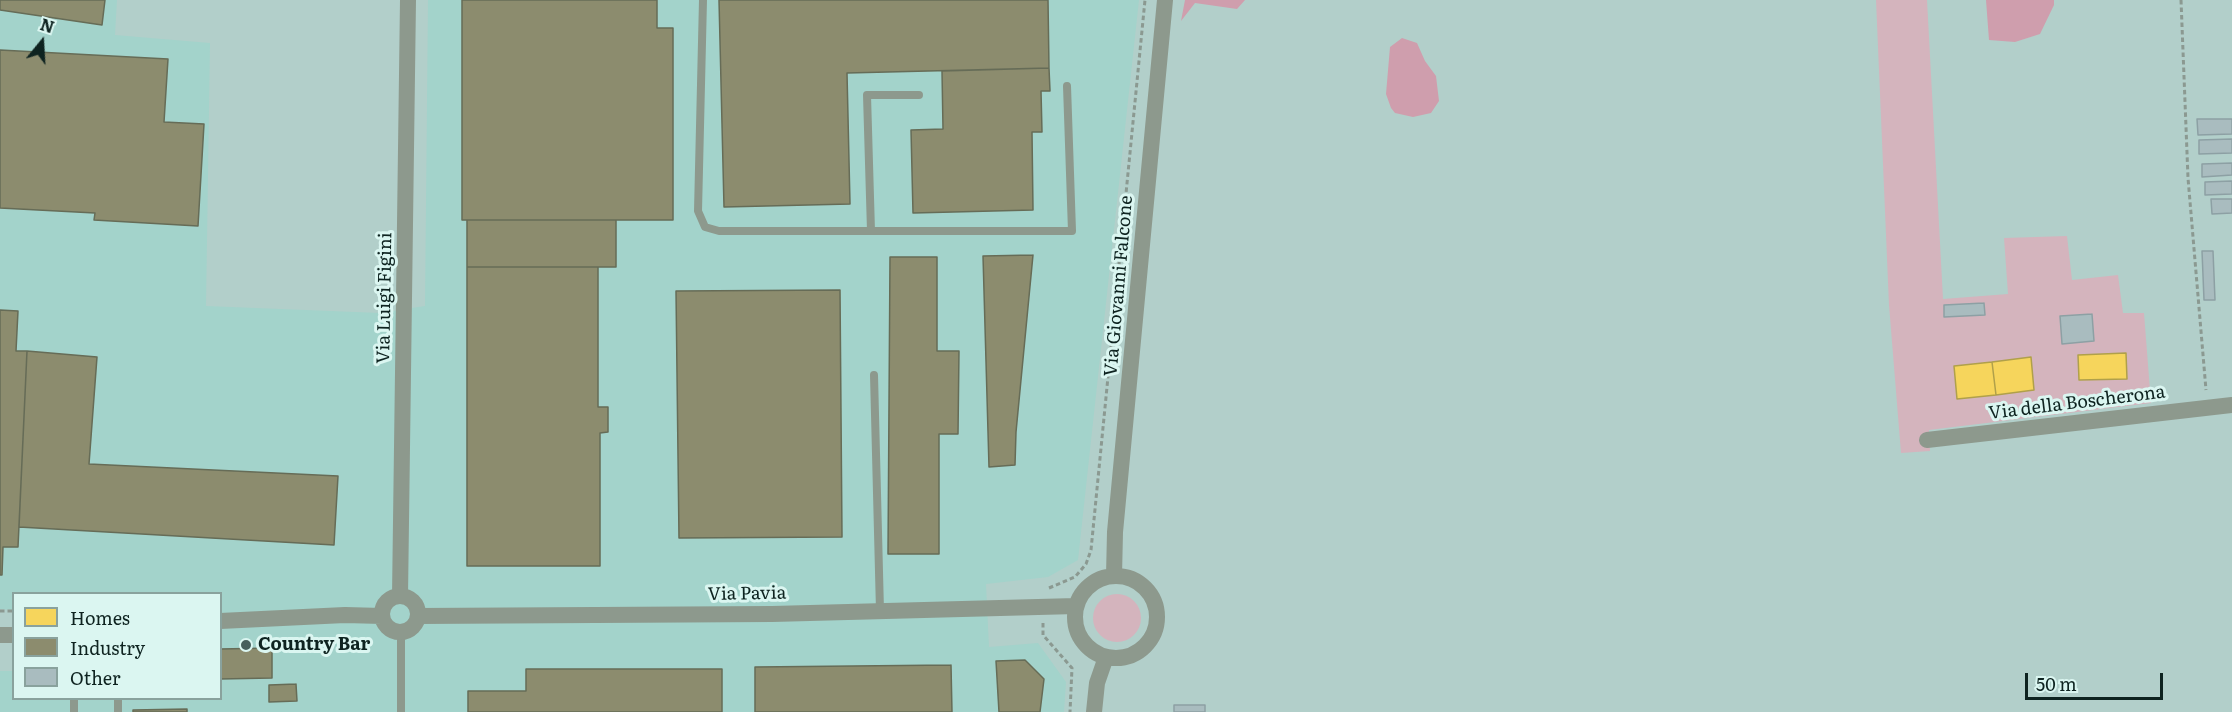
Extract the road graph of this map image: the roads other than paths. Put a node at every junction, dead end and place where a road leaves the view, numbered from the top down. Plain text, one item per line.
1 (408, 0) edge
2 (703, 0) edge
3 (1166, 0) edge
4 (1067, 86) dead end
5 (919, 95) dead end
6 (871, 231) junction
7 (874, 375) dead end
8 (2232, 405) edge
9 (1927, 440) dead end
10 (1114, 576) junction
11 (400, 596) junction
12 (1076, 606) junction
13 (880, 611) junction
14 (382, 616) junction
15 (418, 616) junction
16 (222, 621) edge
17 (400, 633) junction
18 (1106, 657) junction
19 (401, 712) edge
20 (1094, 712) edge

1 - 11 street, Via Luigi Figini
2 - 6 lane
3 - 10 street, Via Giovanni Falcone
4 - 6 lane
5 - 6 lane
7 - 13 lane
8 - 9 street, Via della Boscherona
10 - 12 street
10 - 18 street
11 - 14 street
11 - 15 street
12 - 13 street, Via Pavia
12 - 18 street
13 - 15 street, Via Pavia
14 - 16 street
14 - 17 street
15 - 17 street
17 - 19 lane
18 - 20 street

